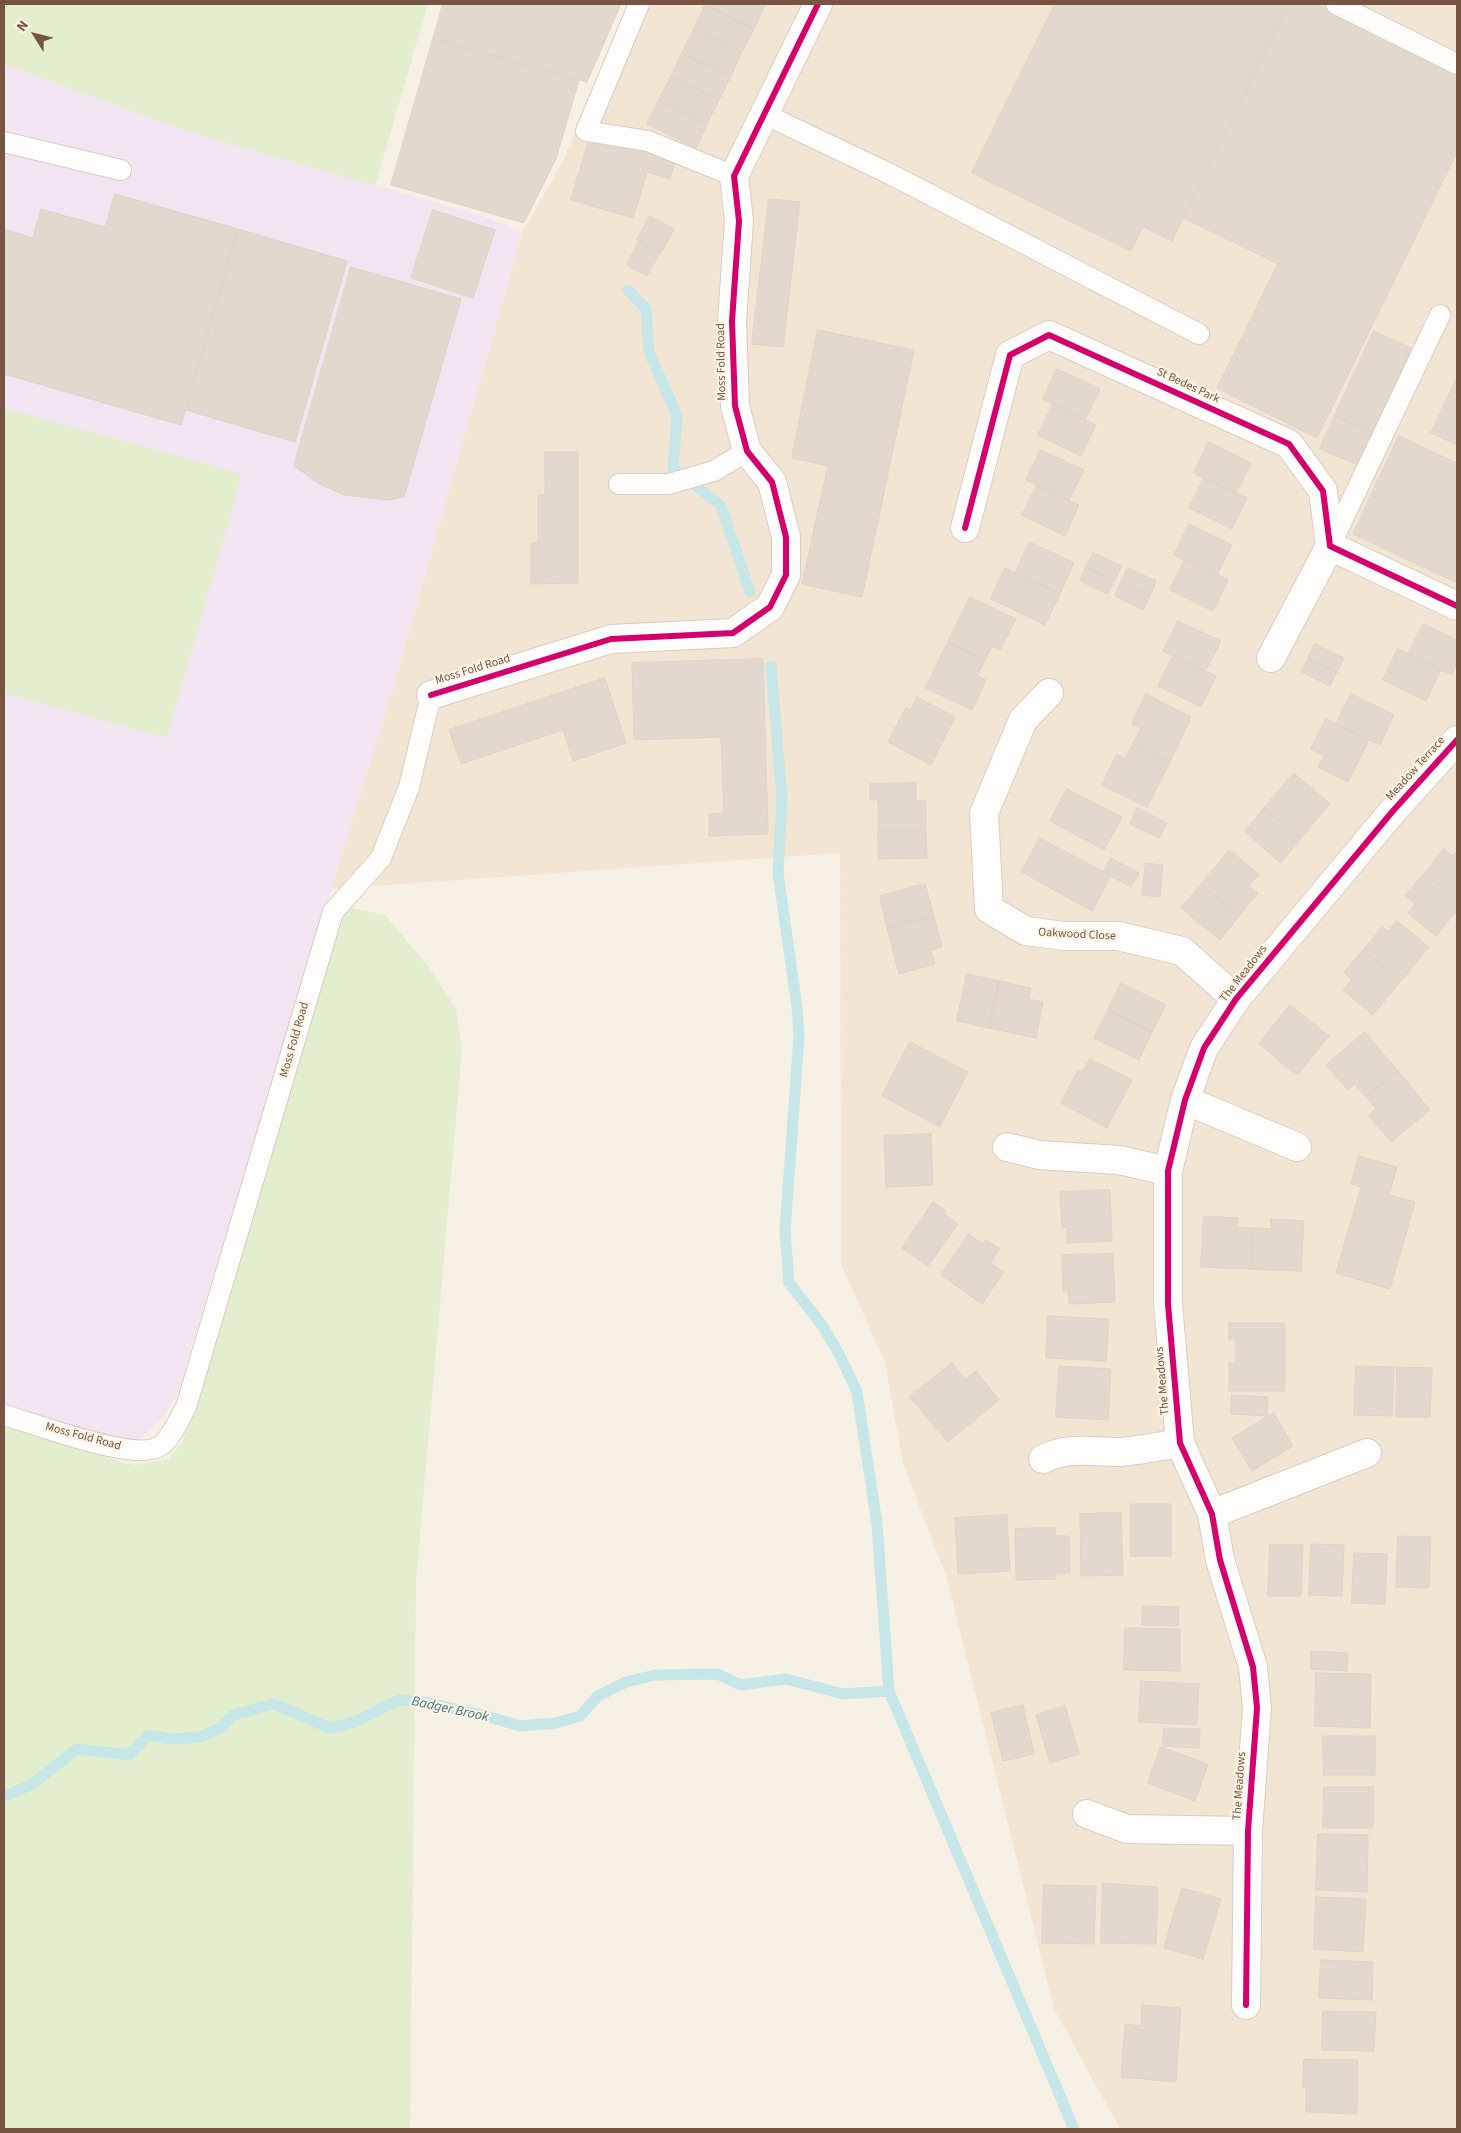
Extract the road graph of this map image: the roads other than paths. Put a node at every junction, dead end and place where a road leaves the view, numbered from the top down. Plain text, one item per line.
1 (640, 4) edge
2 (818, 4) edge
3 (1336, 4) edge
4 (1457, 64) edge
5 (764, 114) junction
6 (4, 142) edge
7 (121, 170) dead end
8 (734, 176) junction
9 (1440, 315) dead end
10 (1199, 334) dead end
11 (747, 451) junction
12 (619, 484) dead end
13 (965, 528) dead end
14 (1330, 546) junction
15 (1457, 606) edge
16 (1271, 658) dead end
17 (1048, 693) dead end
18 (431, 694) joint
19 (1457, 740) edge
20 (1392, 812) joint
21 (1236, 999) junction
22 (1185, 1100) junction
23 (1007, 1147) dead end
24 (1297, 1147) dead end
25 (1168, 1172) junction
26 (4, 1415) edge
27 (1180, 1443) junction
28 (1367, 1453) dead end
29 (1043, 1459) dead end
30 (1212, 1514) junction
31 (1087, 1814) dead end
32 (1248, 1831) junction
33 (1246, 2005) dead end

1 - 8 lane
2 - 5 street
3 - 4 lane
5 - 8 street
5 - 10 lane
6 - 7 lane
8 - 11 street, Moss Fold Road
9 - 14 lane
11 - 12 lane
11 - 18 street, Moss Fold Road
13 - 14 street, St Bedes Park
14 - 15 street
14 - 16 street
17 - 21 street, Oakwood Close
18 - 26 lane, Moss Fold Road
19 - 20 street, Meadow Terrace
20 - 21 street, The Meadows
21 - 22 street, The Meadows
22 - 24 street
22 - 25 street, The Meadows
23 - 25 street
25 - 27 street, The Meadows
27 - 29 street
27 - 30 street, The Meadows
28 - 30 street
30 - 32 street, The Meadows
31 - 32 street
32 - 33 street, The Meadows

